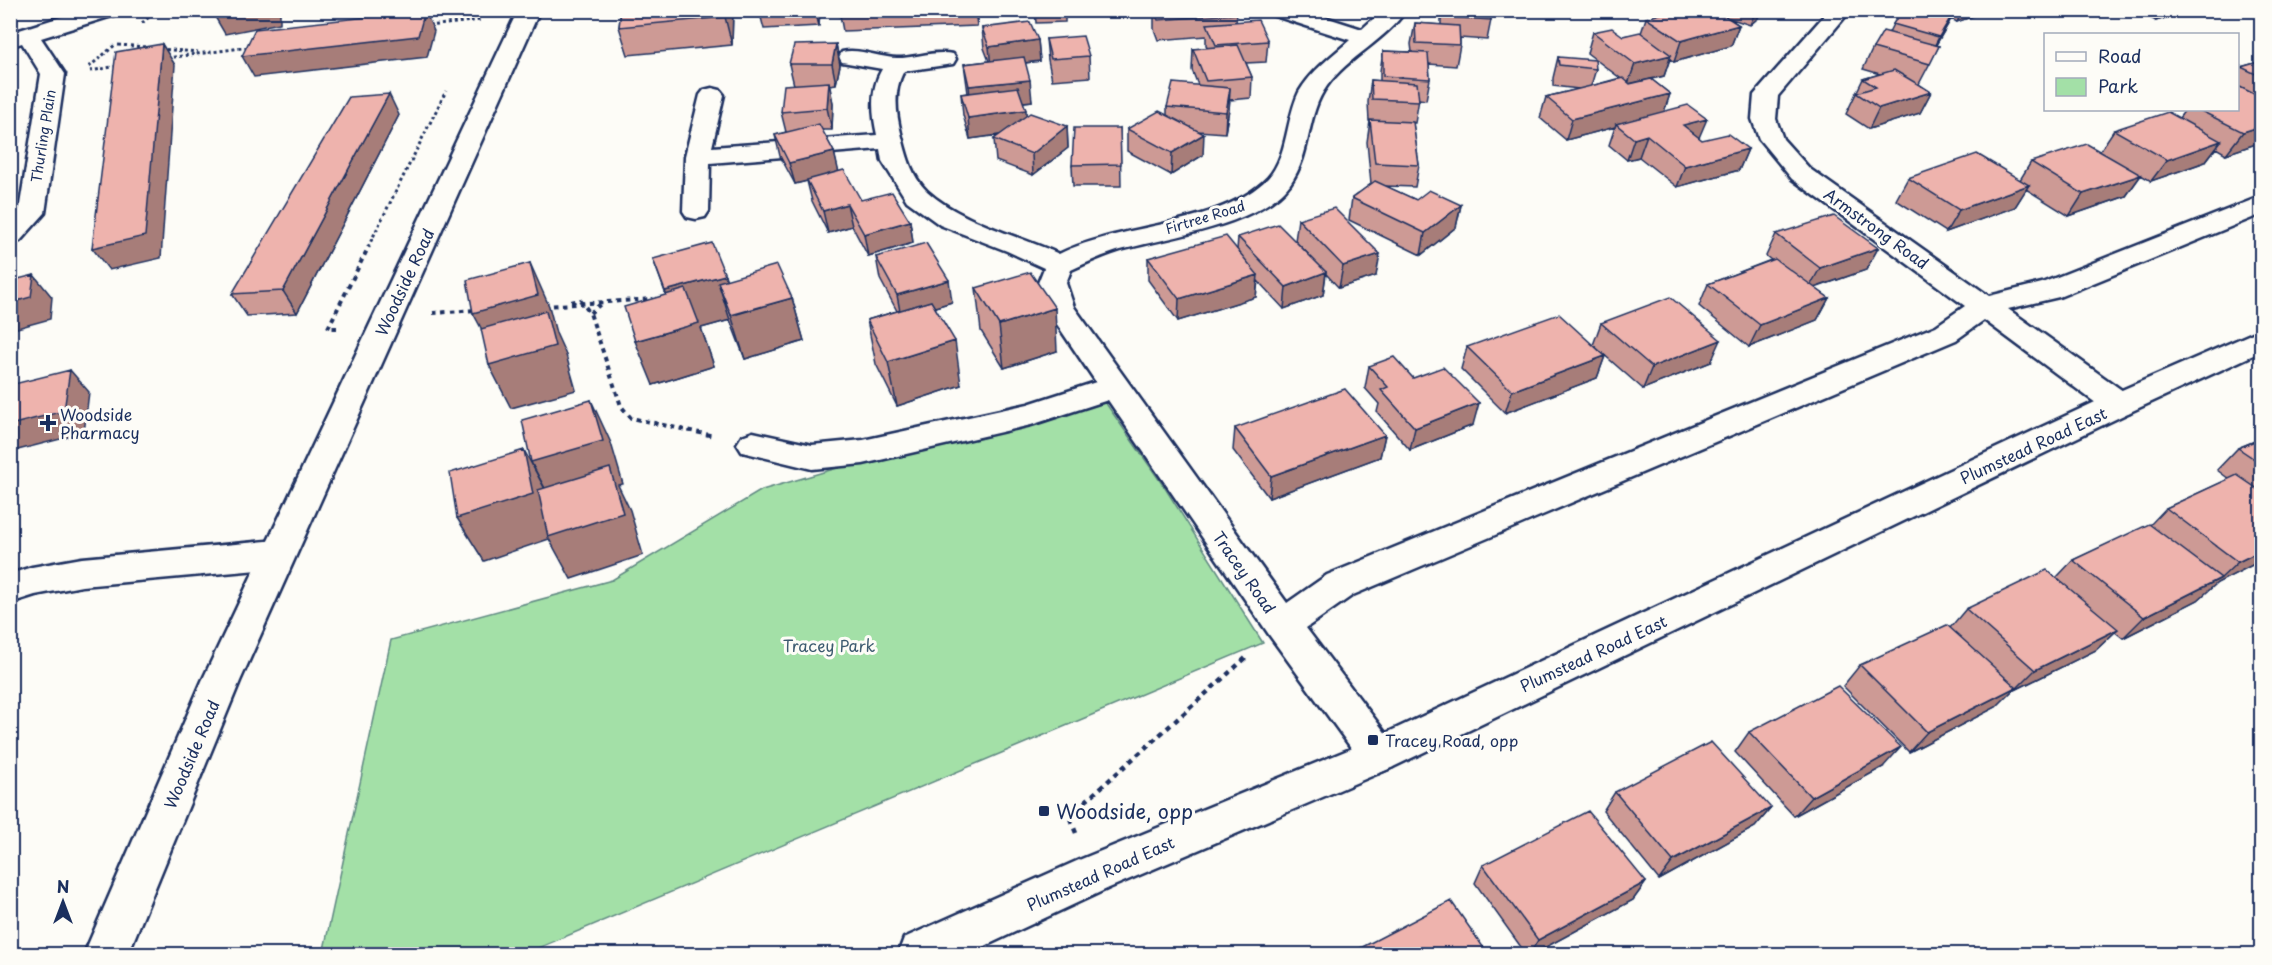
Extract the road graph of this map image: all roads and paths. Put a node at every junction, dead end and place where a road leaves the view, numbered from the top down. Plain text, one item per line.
1 (107, 10) edge
2 (157, 10) edge
3 (486, 10) edge
4 (529, 10) edge
5 (1280, 10) edge
6 (1396, 10) edge
7 (1841, 10) edge
8 (481, 20) junction
9 (141, 24) dead end
10 (423, 27) edge
11 (476, 31) dead end
12 (19, 38) edge
13 (124, 38) dead end
14 (1366, 38) junction
15 (250, 47) edge
16 (850, 57) dead end
17 (160, 59) edge
18 (945, 59) dead end
19 (127, 65) edge
20 (896, 65) junction
21 (449, 84) dead end
22 (712, 95) dead end
23 (891, 141) junction
24 (698, 156) junction
25 (2262, 204) edge
26 (696, 211) dead end
27 (10, 236) edge
28 (1059, 265) junction
29 (658, 298) edge
30 (637, 300) junction
31 (559, 305) junction
32 (535, 306) edge
33 (1988, 308) junction
34 (488, 309) edge
35 (590, 313) junction
36 (383, 325) junction
37 (2262, 339) edge
38 (1114, 387) junction
39 (2119, 404) junction
40 (753, 444) joint
41 (278, 554) junction
42 (10, 588) edge
43 (1283, 625) junction
44 (1379, 755) junction
45 (1094, 874) junction
46 (106, 954) edge
47 (920, 954) edge

1 - 12 street
2 - 9 path
3 - 8 path
4 - 36 street, Woodside Road
5 - 14 street
6 - 14 street, Firtree Road
7 - 33 street, Armstrong Road
8 - 10 path
8 - 11 path
12 - 27 street, Thurling Plain
13 - 19 path
14 - 28 street, Firtree Road
15 - 17 path
16 - 20 street
18 - 20 street
20 - 23 street
21 - 36 path
22 - 24 street
23 - 24 street
23 - 28 street
24 - 26 street
25 - 33 street
28 - 38 street, Tracey Road
29 - 30 path
30 - 31 path
30 - 35 path
31 - 32 path
31 - 35 path
33 - 39 street, Armstrong Road
33 - 43 street
34 - 36 path
35 - 40 path
36 - 41 street, Woodside Road
37 - 39 street, Plumstead Road East
38 - 40 street
38 - 43 street, Tracey Road
39 - 44 street, Plumstead Road East
41 - 42 street
41 - 46 street, Woodside Road
43 - 44 street, Tracey Road
43 - 45 path
44 - 45 street, Plumstead Road East
45 - 47 street, Plumstead Road East

